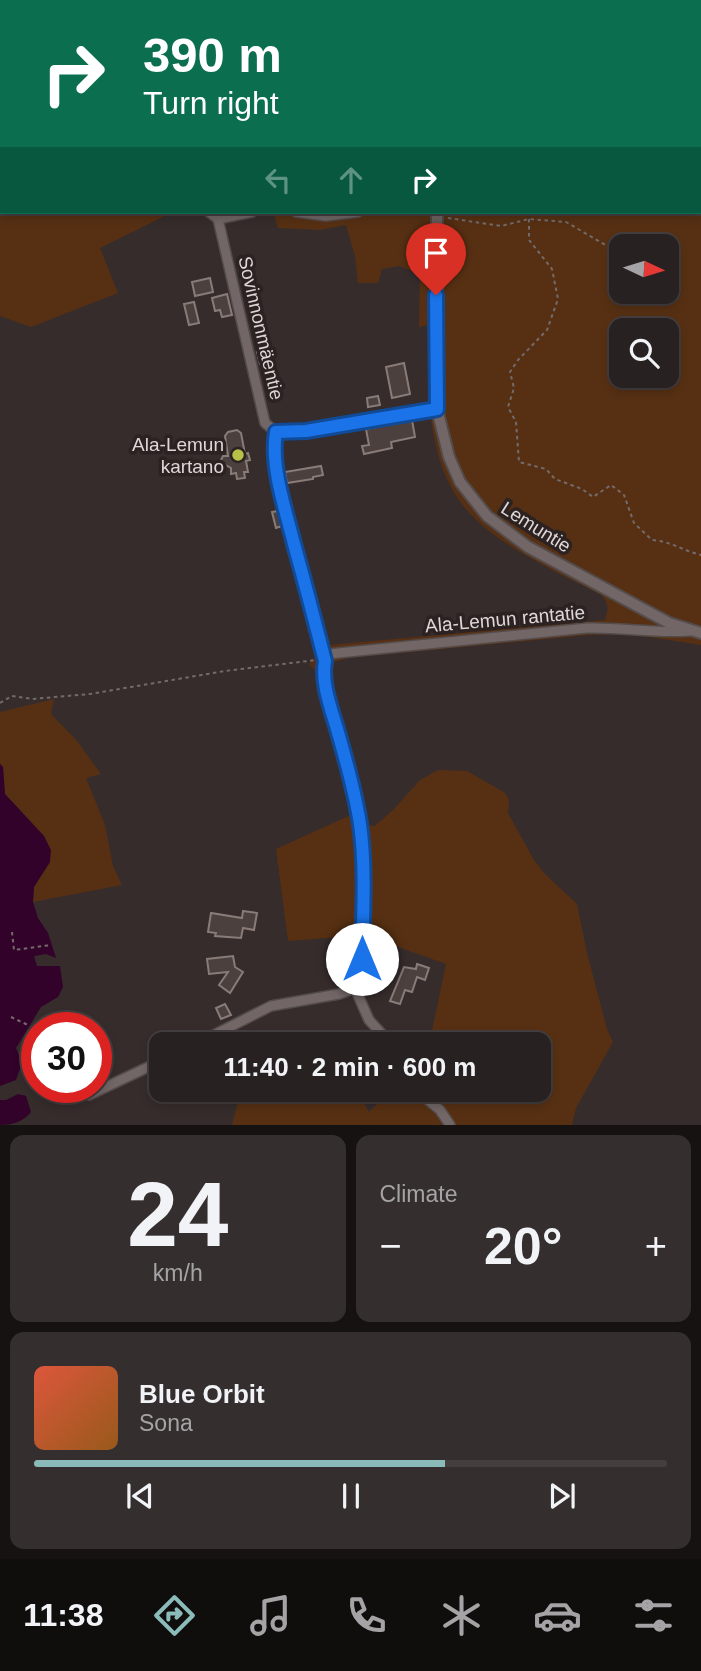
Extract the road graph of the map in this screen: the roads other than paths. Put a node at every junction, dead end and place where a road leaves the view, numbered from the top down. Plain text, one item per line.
1 (212, 214) edge
2 (242, 214) edge
3 (311, 214) edge
4 (349, 214) edge
5 (437, 214) edge
6 (218, 219) junction
7 (437, 409) junction
8 (276, 432) junction
9 (696, 632) edge
10 (325, 661) junction
11 (354, 986) junction
12 (220, 1032) edge
13 (380, 1032) edge
14 (149, 1066) edge
15 (112, 1084) edge
16 (430, 1102) edge
17 (450, 1125) edge

1 - 6 street
2 - 6 street
3 - 4 street
5 - 7 street, Lemuntie
6 - 8 street, Sovinnonmäentie
7 - 8 street
7 - 9 street, Lemuntie
8 - 10 street, Sovinnonmäentie
9 - 10 street, Ala-Lemun rantatie
10 - 11 street, Sovinnonmäentie
11 - 12 street
11 - 13 street
14 - 15 street
16 - 17 street

